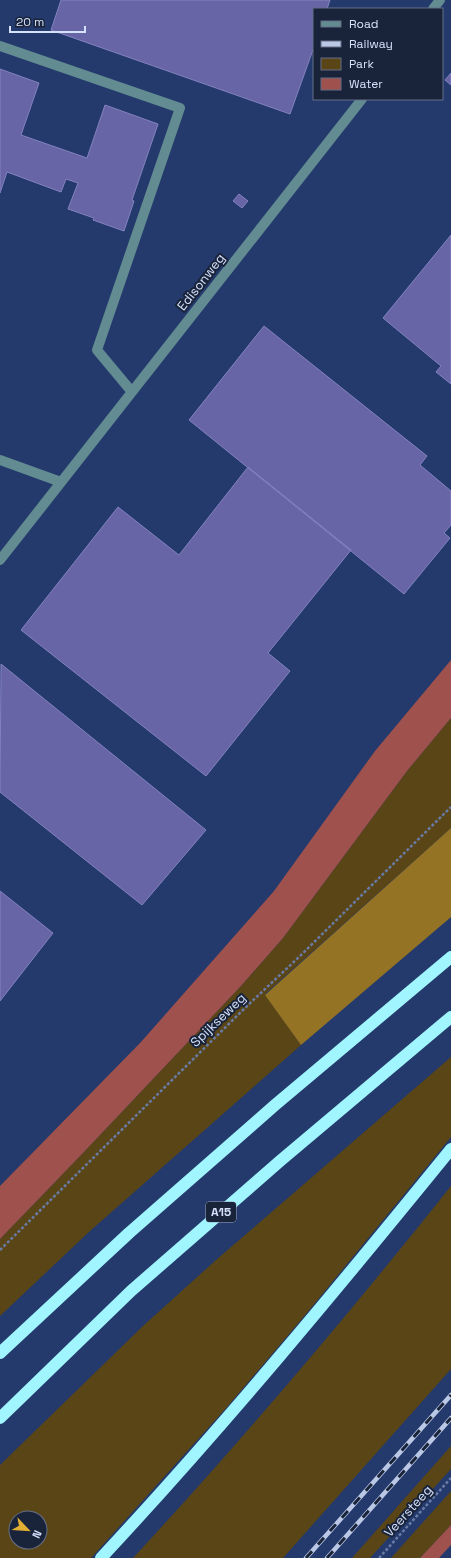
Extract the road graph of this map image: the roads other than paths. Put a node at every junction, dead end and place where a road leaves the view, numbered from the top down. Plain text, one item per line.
1 (440, 0) edge
2 (434, 8) edge
3 (0, 46) edge
4 (361, 100) edge
5 (132, 392) junction
6 (0, 460) edge
7 (61, 482) junction
8 (0, 560) edge
9 (451, 957) edge
10 (451, 1017) edge
11 (451, 1149) edge
12 (0, 1353) edge
13 (0, 1418) edge
14 (101, 1558) edge

1 - 2 street
3 - 5 street
4 - 5 street, Edisonweg
5 - 7 street, Edisonweg
6 - 7 street
7 - 8 street, Edisonweg
9 - 12 highway
10 - 13 highway, A15
11 - 14 highway

